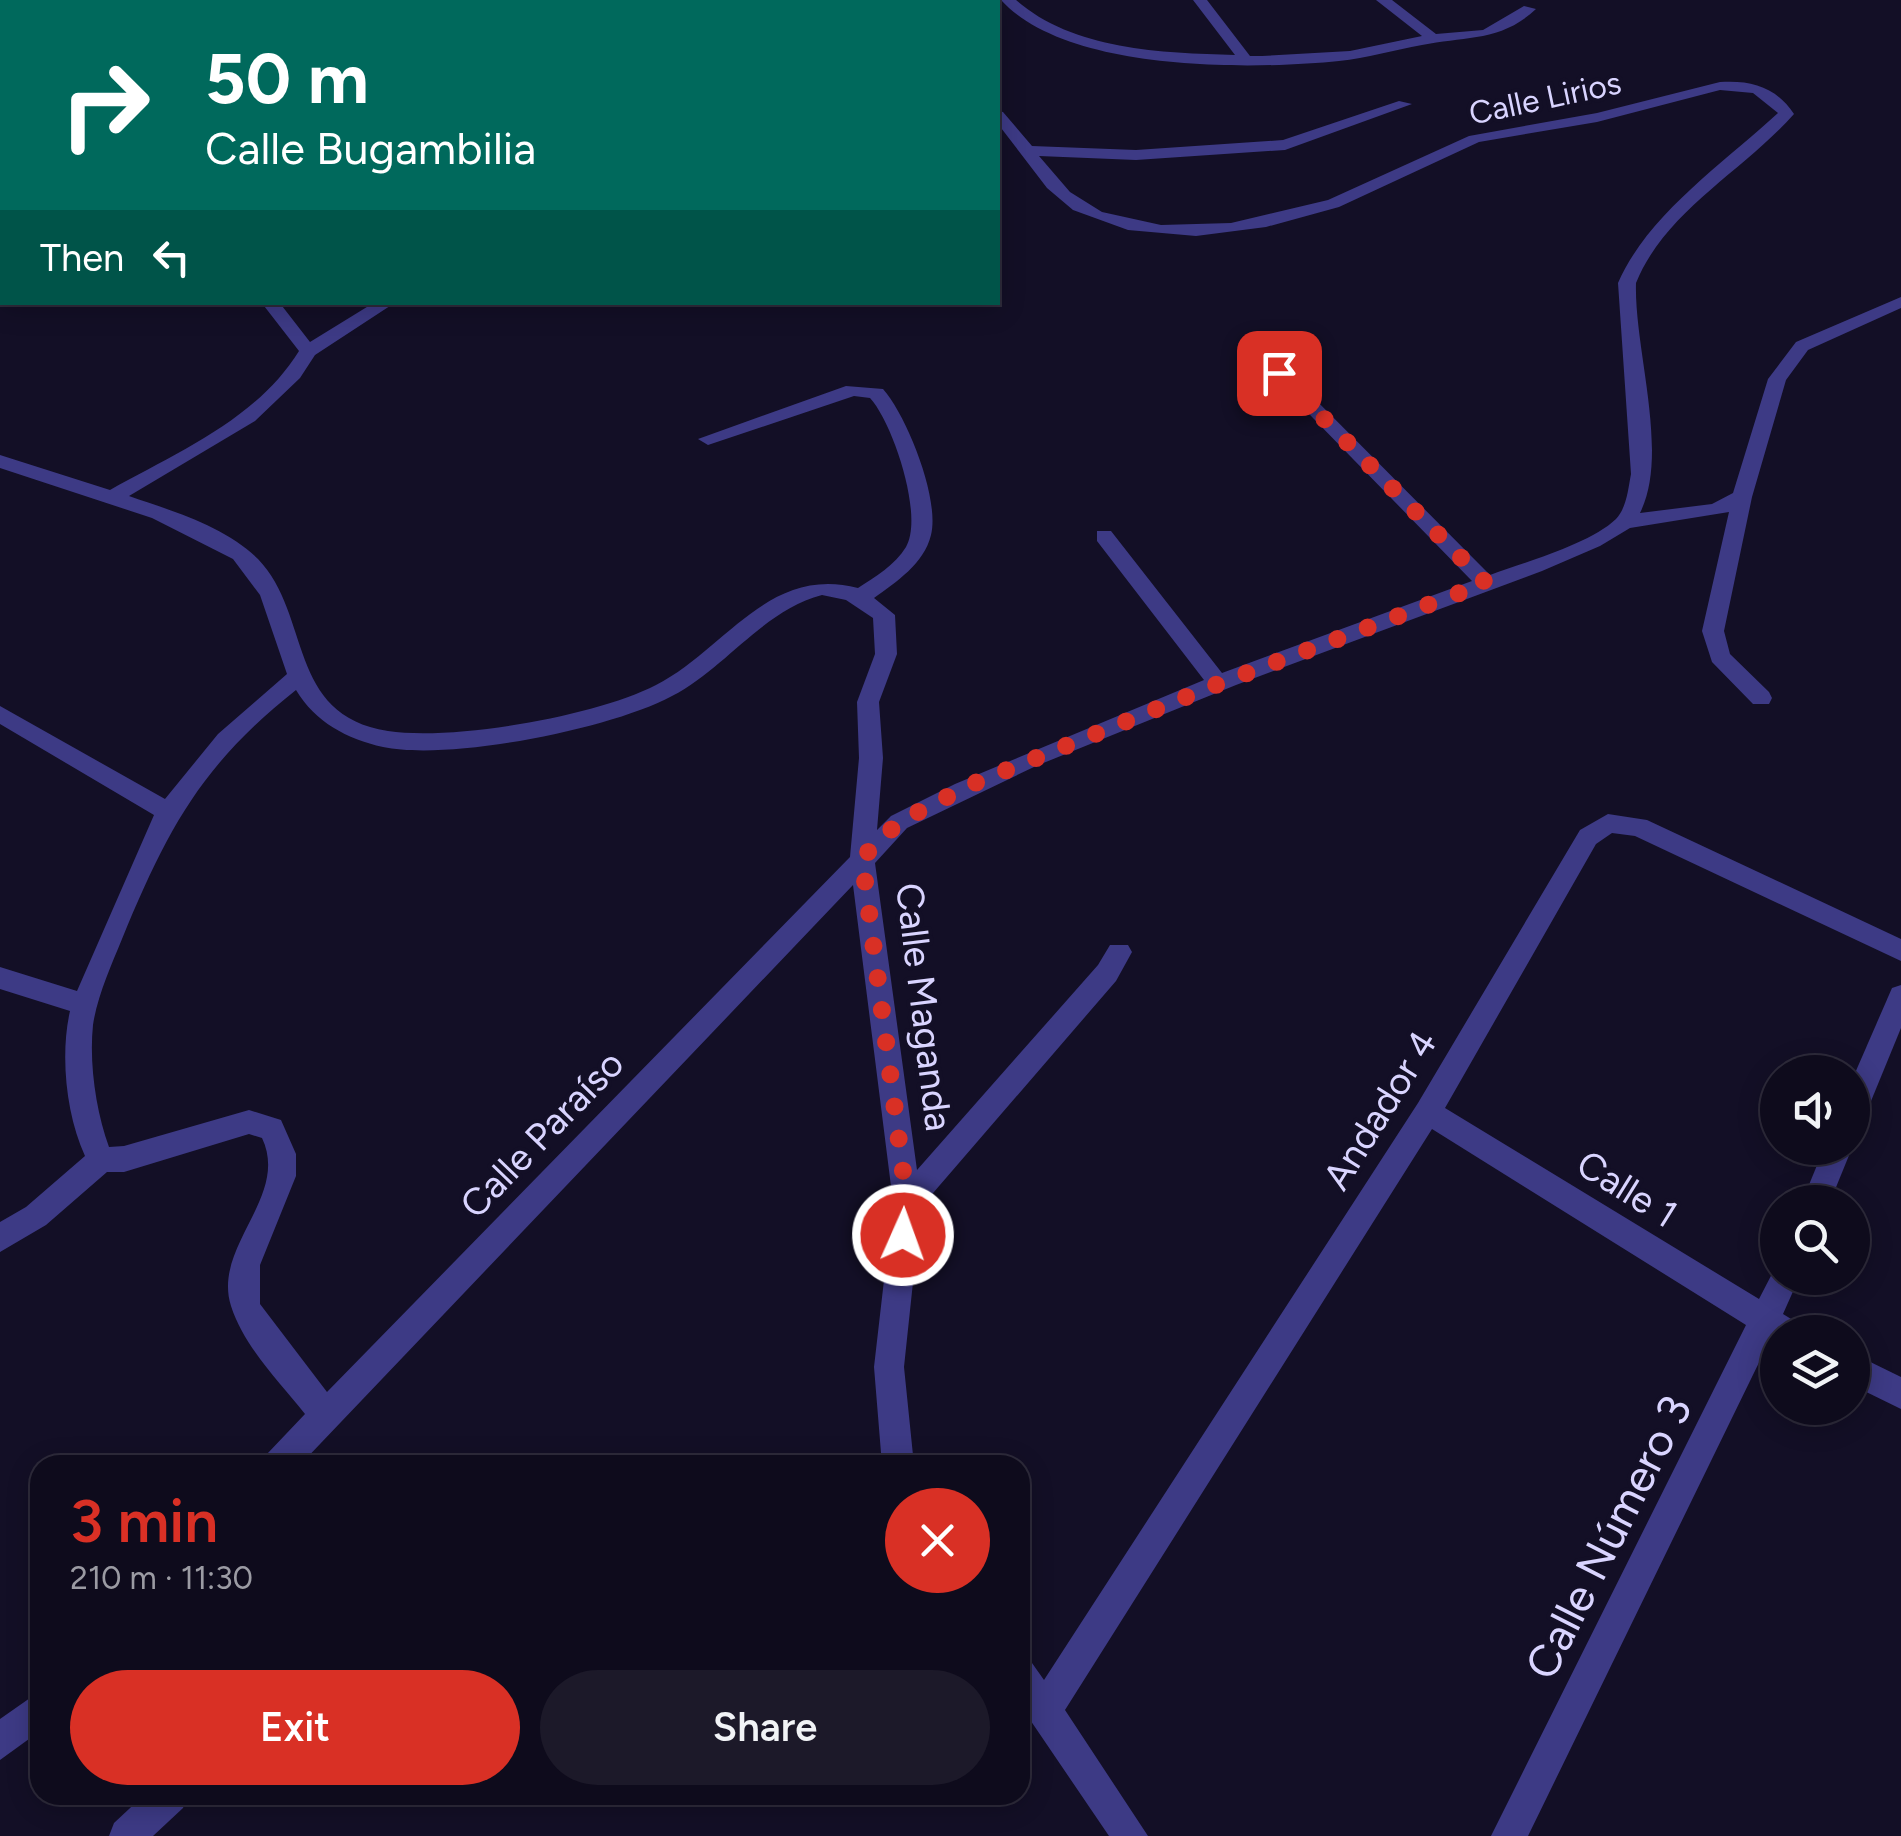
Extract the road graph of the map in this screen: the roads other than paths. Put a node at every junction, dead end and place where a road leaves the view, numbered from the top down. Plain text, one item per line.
1 (1008, 0) edge
2 (1200, 0) edge
3 (1383, 0) edge
4 (1529, 9) dead end
5 (1433, 38) junction
6 (1246, 61) junction
7 (1404, 104) dead end
8 (1000, 117) edge
9 (1031, 150) junction
10 (1901, 302) edge
11 (271, 305) edge
12 (383, 305) edge
13 (308, 351) junction
14 (1279, 373) dead end
15 (708, 439) dead end
16 (0, 462) edge
17 (1742, 497) junction
18 (108, 499) junction
19 (1626, 522) junction
20 (1104, 536) dead end
21 (1486, 583) junction
22 (863, 595) junction
23 (298, 676) junction
24 (1218, 684) junction
25 (1761, 698) dead end
26 (0, 714) edge
27 (168, 812) junction
28 (862, 858) junction
29 (1901, 950) edge
30 (1119, 952) dead end
31 (0, 978) edge
32 (1901, 996) edge
33 (87, 1004) junction
34 (1870, 1071) edge
35 (1428, 1112) junction
36 (101, 1160) junction
37 (907, 1202) junction
38 (0, 1238) edge
39 (1760, 1318) edge
40 (1760, 1358) edge
41 (1870, 1378) edge
42 (1901, 1394) edge
43 (326, 1416) junction
44 (288, 1455) edge
45 (897, 1455) edge
46 (1030, 1689) edge
47 (1045, 1710) junction
48 (30, 1716) edge
49 (0, 1742) edge
50 (159, 1805) edge
51 (126, 1836) edge
52 (1130, 1836) edge
53 (1508, 1836) edge

1 - 6 street, Calle Lirios
2 - 6 street
3 - 5 street
4 - 5 street, Calle Lirios
5 - 6 street, Calle Lirios
7 - 9 street
8 - 9 street, Calle Lirios
9 - 19 street, Calle Lirios
10 - 17 street
11 - 13 street
12 - 13 street
13 - 18 street
14 - 21 street
15 - 22 street
16 - 18 street
17 - 19 street, Calle Paraíso
17 - 25 street
18 - 23 street
19 - 21 street, Calle Paraíso
20 - 24 street
21 - 24 street, Calle Paraíso
22 - 23 street
22 - 28 street, Calle Maganda
23 - 27 street
24 - 28 street, Calle Paraíso
26 - 27 street
27 - 33 street
28 - 37 street, Calle Maganda
28 - 43 street, Calle Paraíso
29 - 35 street, Andador 4
30 - 37 street
31 - 33 street
32 - 34 street
33 - 36 street
35 - 39 street, Calle 1
35 - 47 street, Andador 4
36 - 38 street
36 - 43 street
37 - 45 street, Calle Maganda
40 - 53 street, Calle Número 3
41 - 42 street
43 - 44 street, Calle Paraíso
46 - 47 street
47 - 52 street
48 - 49 street
50 - 51 street

